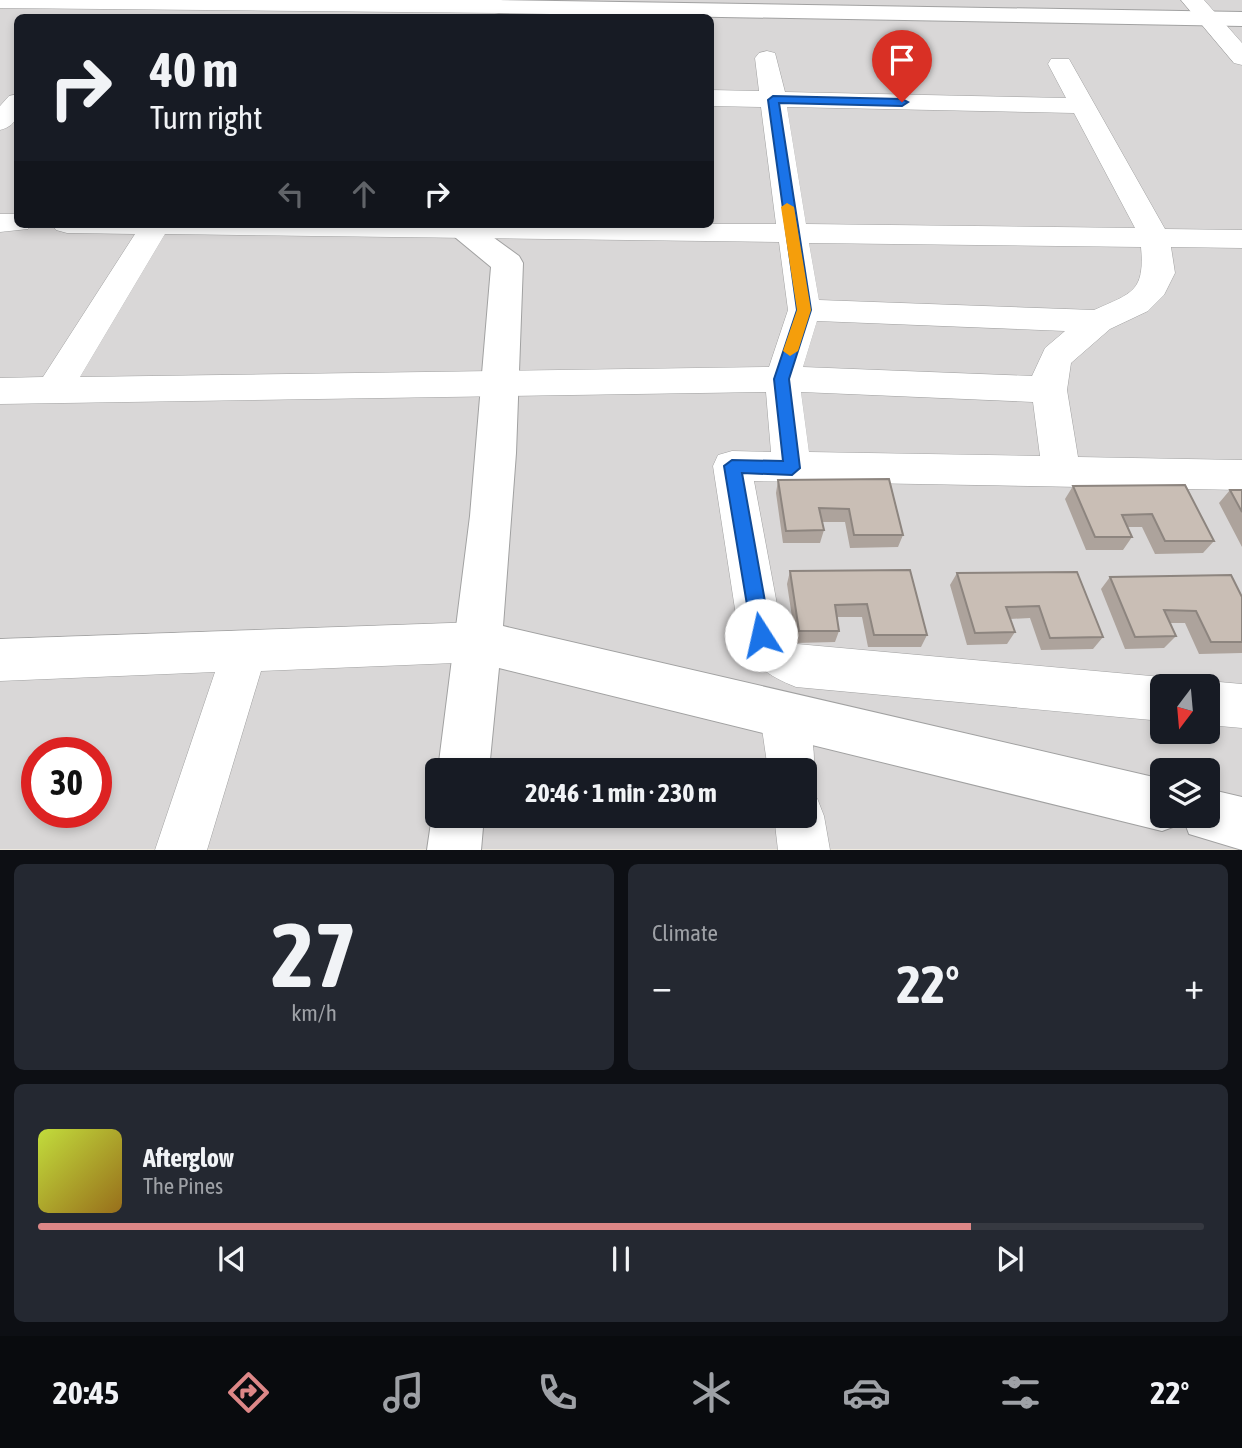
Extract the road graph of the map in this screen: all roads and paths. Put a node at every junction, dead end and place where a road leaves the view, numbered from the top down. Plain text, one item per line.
1 (1192, 0) edge
2 (0, 1) edge
3 (102, 1) edge
4 (175, 1) edge
5 (253, 2) edge
6 (336, 2) edge
7 (415, 2) edge
8 (498, 8) edge
9 (361, 11) edge
10 (1208, 18) junction
11 (1242, 19) edge
12 (767, 58) dead end
13 (1242, 58) edge
14 (1060, 64) dead end
15 (714, 98) edge
16 (773, 100) junction
17 (14, 106) edge
18 (1083, 106) junction
19 (0, 122) edge
20 (154, 228) edge
21 (462, 228) edge
22 (554, 228) edge
23 (790, 233) junction
24 (1155, 238) junction
25 (1242, 239) edge
26 (804, 310) junction
27 (1098, 321) junction
28 (782, 379) junction
29 (502, 386) junction
30 (1049, 390) junction
31 (0, 391) edge
32 (52, 391) junction
33 (792, 468) junction
34 (1061, 473) junction
35 (1242, 475) edge
36 (479, 642) junction
37 (245, 651) junction
38 (0, 660) edge
39 (1150, 698) edge
40 (1220, 703) edge
41 (1242, 706) edge
42 (783, 715) junction
43 (464, 758) edge
44 (790, 758) edge
45 (1150, 802) edge
46 (1220, 818) edge
47 (1242, 824) edge
48 (457, 828) edge
49 (801, 828) edge
50 (181, 849) edge
51 (454, 849) edge
52 (804, 849) edge

1 - 10 street
2 - 3 street
3 - 4 street
4 - 5 street
5 - 6 street
6 - 9 street
7 - 8 street
7 - 9 street
8 - 10 street
10 - 11 street
10 - 13 street
12 - 16 street
14 - 18 street
15 - 16 street
16 - 18 street
16 - 23 street
17 - 19 street
18 - 24 street
20 - 32 street
21 - 29 street
22 - 23 street
23 - 24 street
23 - 26 street
24 - 25 street
24 - 27 street
26 - 27 street
26 - 28 street
27 - 30 street
28 - 29 street
28 - 30 street
28 - 33 street
29 - 32 street
29 - 36 street
30 - 34 street
31 - 32 street
33 - 34 street
33 - 39 street
34 - 35 street
36 - 37 street
36 - 42 street
36 - 43 street
37 - 38 street
37 - 50 street
40 - 41 street
42 - 44 street
42 - 45 street
46 - 47 street
48 - 51 street
49 - 52 street

